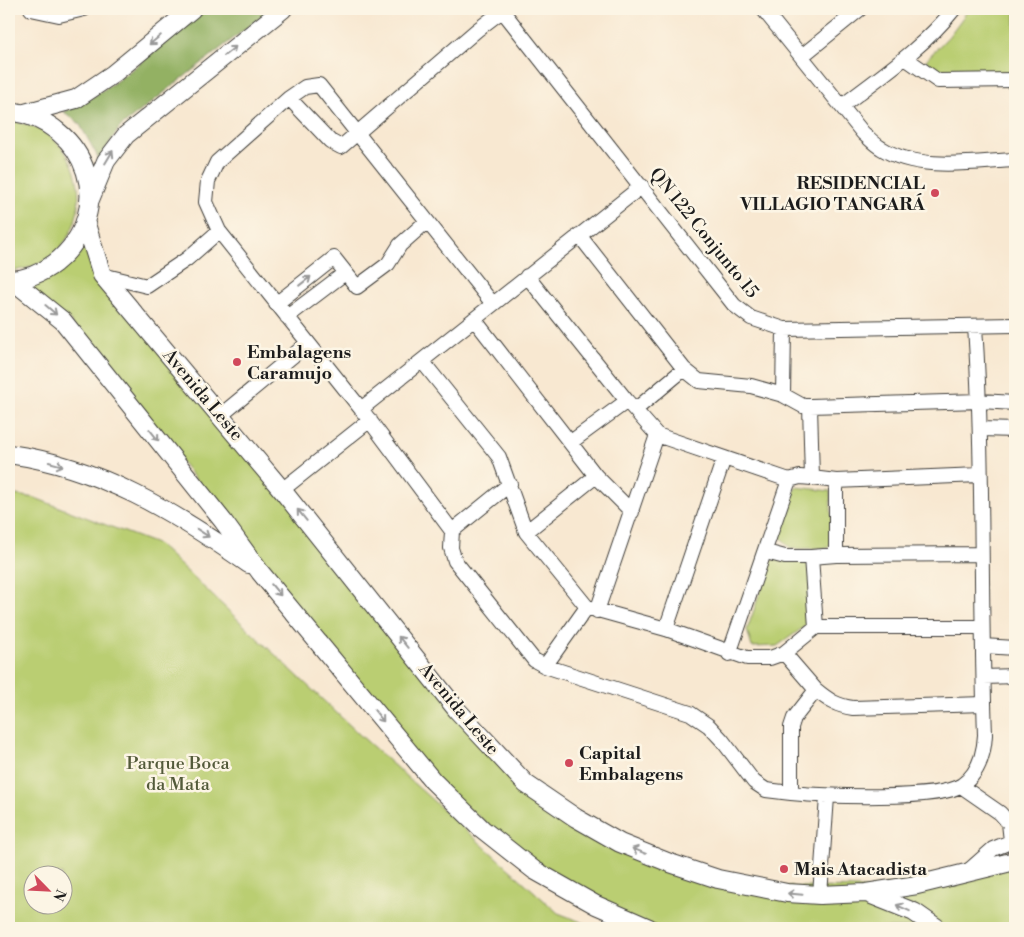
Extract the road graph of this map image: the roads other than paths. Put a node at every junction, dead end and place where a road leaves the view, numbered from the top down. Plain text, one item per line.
1 (31, 9) edge
2 (84, 9) edge
3 (192, 9) edge
4 (283, 9) edge
5 (762, 9) edge
6 (860, 9) edge
7 (954, 9) edge
8 (502, 10) edge
9 (802, 56) junction
10 (905, 58) junction
11 (1015, 80) edge
12 (289, 98) junction
13 (842, 106) junction
14 (17, 112) edge
15 (358, 134) junction
16 (1015, 160) edge
17 (642, 186) junction
18 (89, 202) junction
19 (85, 221) junction
20 (427, 221) junction
21 (219, 231) junction
22 (579, 235) junction
23 (345, 274) junction
24 (102, 275) junction
25 (527, 276) junction
26 (10, 280) edge
27 (276, 304) junction
28 (493, 304) junction
29 (287, 317) junction
30 (474, 319) junction
31 (1015, 325) edge
32 (975, 326) junction
33 (784, 329) junction
34 (307, 344) junction
35 (422, 361) junction
36 (684, 369) junction
37 (783, 395) junction
38 (980, 401) junction
39 (1015, 403) edge
40 (631, 406) junction
41 (810, 406) junction
42 (361, 408) junction
43 (220, 416) junction
44 (370, 420) junction
45 (981, 429) junction
46 (1015, 430) edge
47 (658, 435) junction
48 (571, 442) junction
49 (9, 454) edge
50 (724, 458) junction
51 (980, 475) junction
52 (596, 476) junction
53 (812, 478) junction
54 (789, 480) junction
55 (836, 481) junction
56 (510, 484) junction
57 (282, 490) junction
58 (632, 512) junction
59 (452, 531) junction
60 (526, 532) junction
61 (766, 552) junction
62 (980, 554) junction
63 (836, 555) junction
64 (812, 557) junction
65 (260, 572) junction
66 (592, 609) junction
67 (816, 627) junction
68 (982, 627) junction
69 (666, 629) junction
70 (983, 646) junction
71 (1015, 648) edge
72 (784, 653) junction
73 (729, 654) junction
74 (545, 666) junction
75 (1015, 676) edge
76 (984, 677) junction
77 (816, 690) junction
78 (984, 704) junction
79 (961, 786) junction
80 (792, 793) junction
81 (828, 796) junction
82 (1013, 840) edge
83 (1015, 861) edge
84 (964, 875) junction
85 (866, 893) junction
86 (820, 896) junction
87 (649, 928) edge
88 (937, 928) edge

1 - 2 street
3 -> 14 main road
18 -> 4 main road
5 - 9 street
6 - 9 street
7 - 10 street
8 - 15 street
8 - 17 street, QN 122 Conjunto 15
9 - 13 street
10 - 11 street
10 - 13 street
12 - 15 street
12 - 15 street
12 - 21 street
13 - 16 street
14 - 18 main road
15 - 20 street
17 - 22 street
17 - 33 street, QN 122 Conjunto 15
18 - 19 main road
19 - 24 main road, Avenida Leste
19 - 26 main road
20 - 23 street
20 - 28 street
21 - 24 street
21 - 27 street
22 - 25 street
22 - 36 street
27 -> 23 street
23 - 29 street
24 - 43 main road, Avenida Leste
25 - 28 street
25 - 40 street
26 -> 65 main road
27 - 29 street
28 - 30 street
29 - 34 street
30 - 35 street
30 - 48 street
31 - 32 street, QN 122 Conjunto 15
32 - 33 street, QN 122 Conjunto 15
32 - 38 street
33 - 37 street
34 - 42 street
34 - 43 street
35 - 42 street
35 - 56 street
36 - 37 street
36 - 40 street
37 - 41 street
38 - 39 street
38 - 41 street
38 - 45 street
40 - 47 street
40 - 48 street
41 - 53 street
42 - 44 street
43 - 57 main road, Avenida Leste
44 - 57 street
44 - 59 street
45 - 46 street
45 - 51 street
47 - 50 street
47 - 58 street
48 - 52 street
49 -> 65 main road
50 - 54 street
50 - 69 street
51 - 55 street
51 - 62 street
52 - 58 street
52 - 60 street
53 - 54 street
53 - 55 street
54 - 61 street
55 - 63 street
56 - 59 street
56 - 60 street
86 -> 57 main road, Avenida Leste
58 - 66 street
59 - 74 street
60 - 66 street
61 - 64 street
61 - 73 street
62 - 63 street
62 - 68 street
63 - 64 street
64 - 67 street
65 -> 87 main road
66 - 69 street
66 - 74 street
67 - 68 street
67 - 72 street
68 - 70 street
69 - 73 street
70 - 71 street
70 - 76 street
72 - 73 street
72 - 77 street
74 - 80 street
75 - 76 street
76 - 78 street
77 - 78 street
77 - 80 street
78 - 79 street
79 - 81 street
79 - 82 street
80 - 81 street
81 - 86 street
82 - 84 street
83 - 84 main road, Avenida Leste
84 - 85 main road, Avenida Leste
85 - 86 main road, Avenida Leste
88 -> 85 main road

